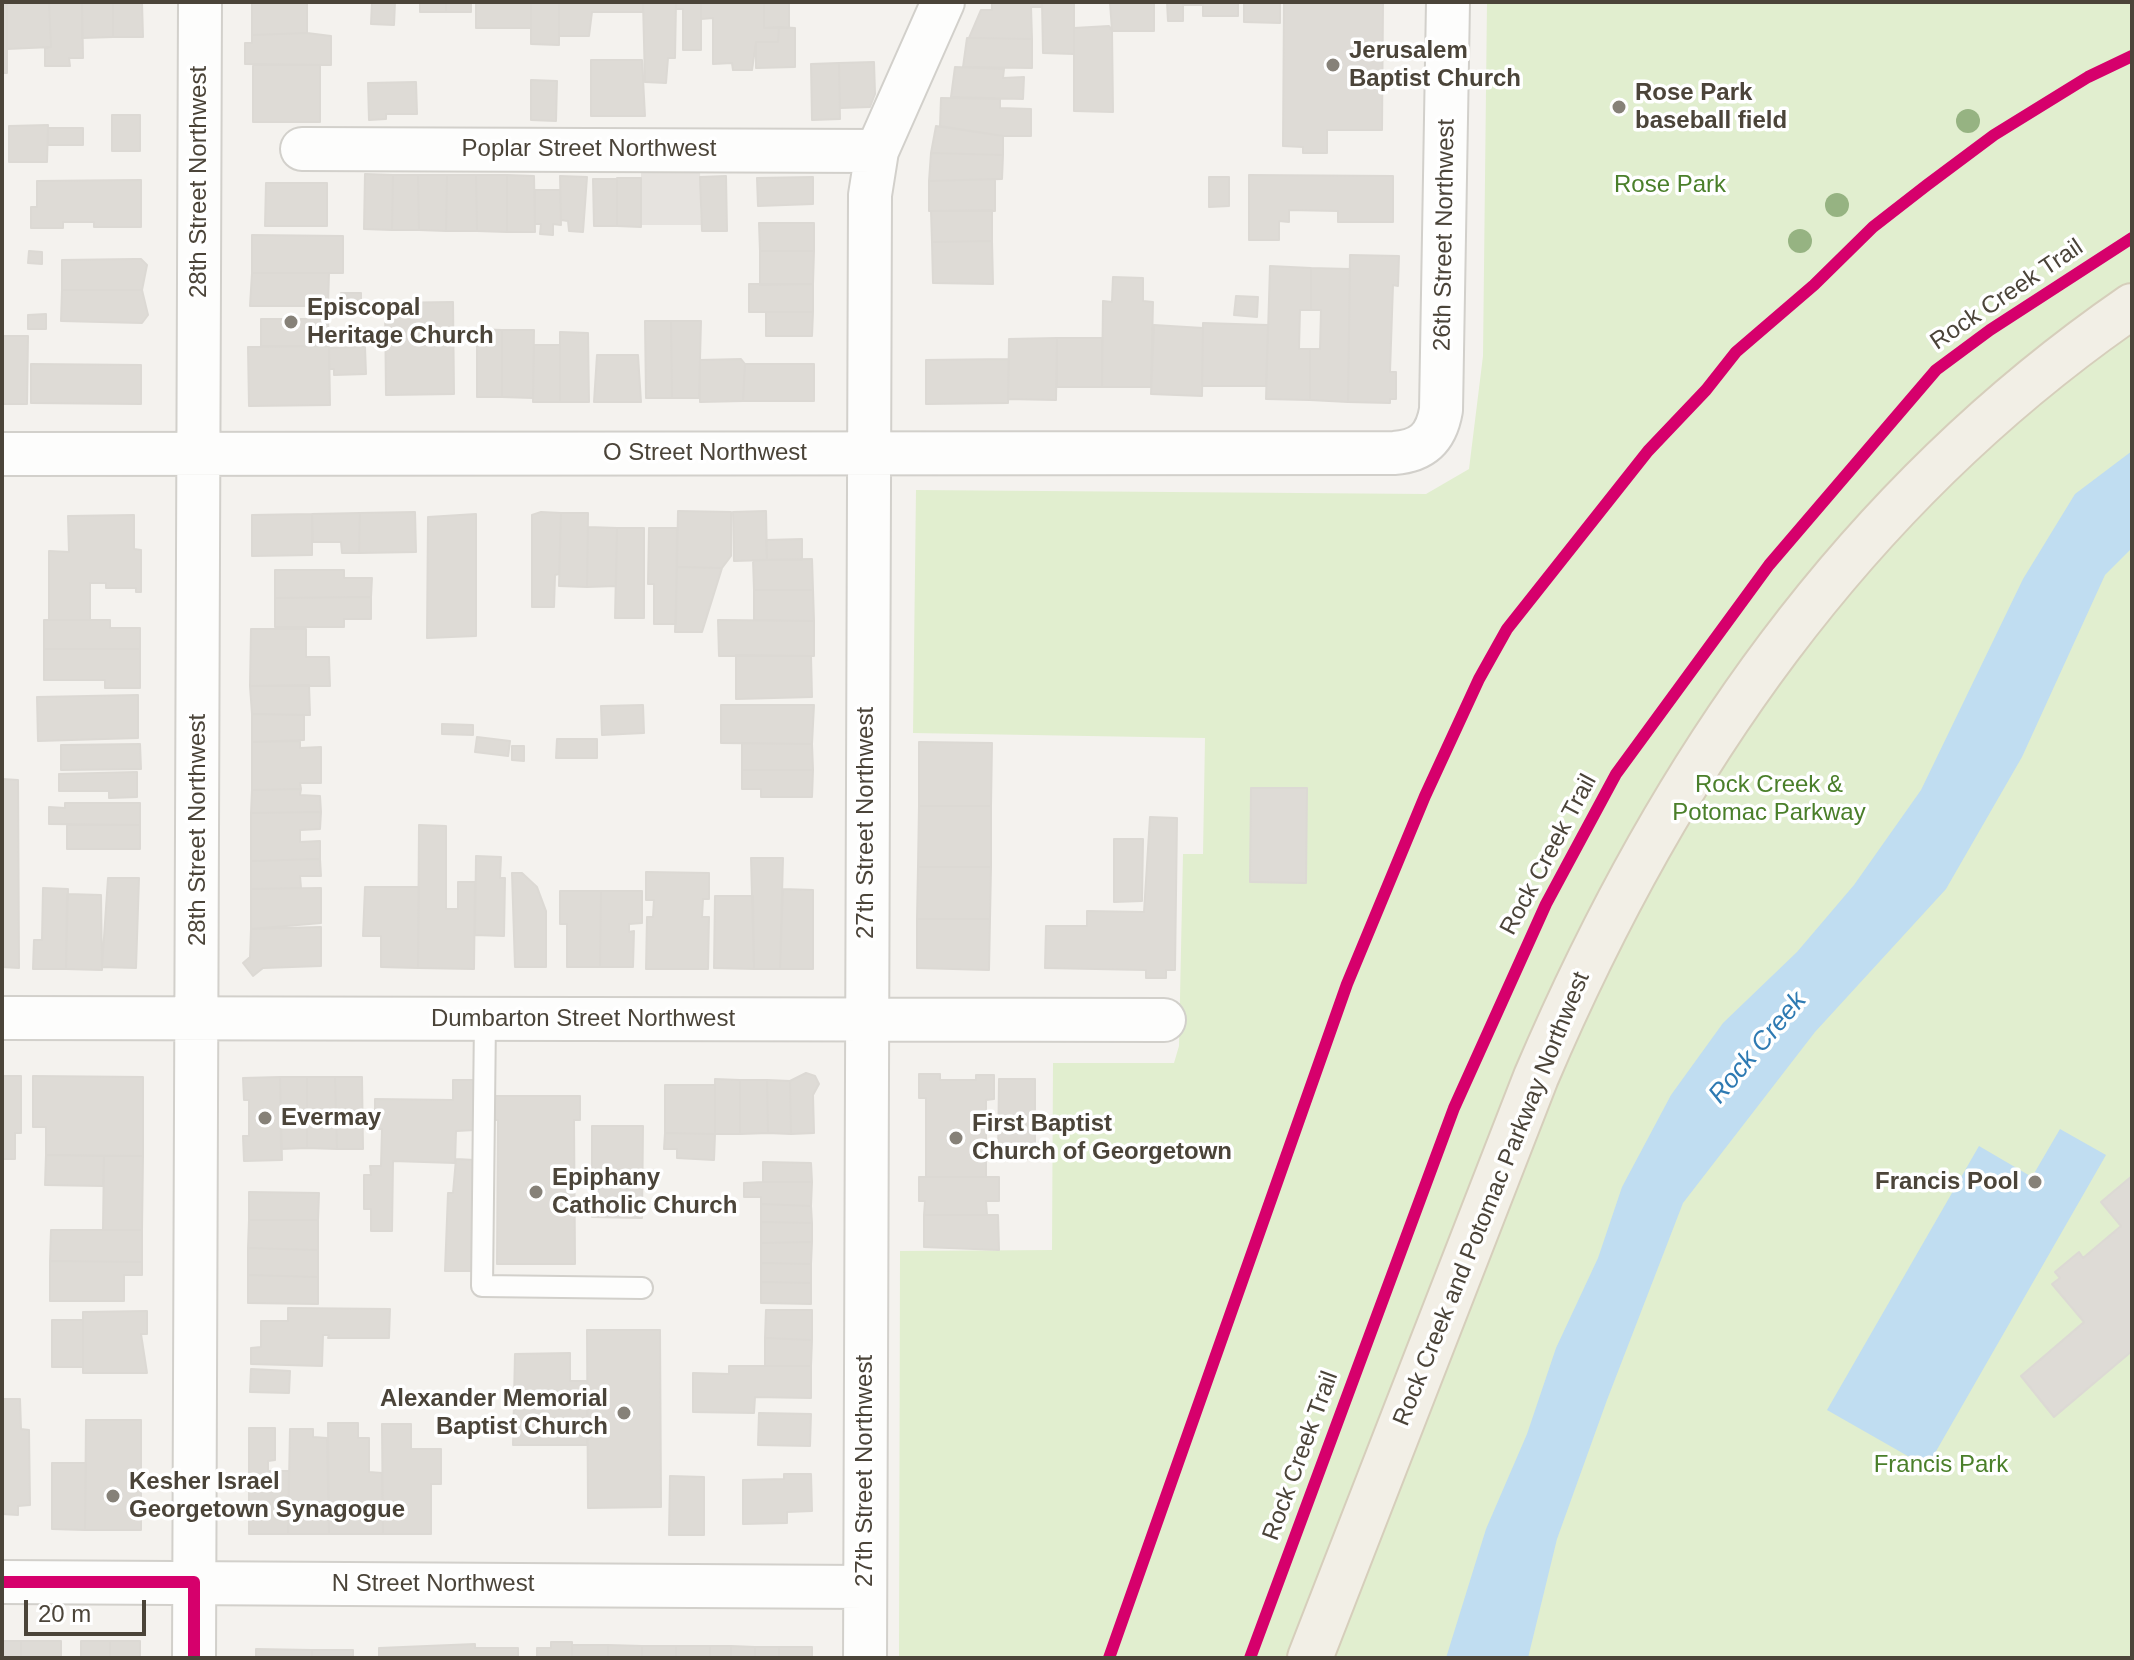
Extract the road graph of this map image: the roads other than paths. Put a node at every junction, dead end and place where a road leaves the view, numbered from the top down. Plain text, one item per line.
1 (200, 2) edge
2 (943, 2) edge
3 (1448, 2) edge
4 (302, 149) dead end
5 (877, 151) junction
6 (2132, 306) edge
7 (867, 452) junction
8 (1407, 452) joint
9 (198, 453) junction
10 (2, 454) edge
11 (2, 1018) edge
12 (198, 1018) junction
13 (485, 1019) junction
14 (866, 1019) junction
15 (1164, 1020) dead end
16 (642, 1288) dead end
17 (2, 1582) edge
18 (194, 1582) junction
19 (865, 1587) junction
20 (194, 1658) edge
21 (865, 1658) edge
22 (1310, 1658) edge

1 - 9 street, 28th Street Northwest
2 - 5 street, 27th Street Northwest
3 - 8 street, 26th Street Northwest
4 - 5 street, Poplar Street Northwest
5 - 7 street, 27th Street Northwest
6 - 22 main road, Rock Creek and Potomac Parkway Northwest
7 - 8 street, O Street Northwest
7 - 9 street, O Street Northwest
7 - 14 street, 27th Street Northwest
9 - 10 street, O Street Northwest
9 - 12 street, 28th Street Northwest
11 - 12 street, Dumbarton Street Northwest
12 - 13 street, Dumbarton Street Northwest
12 - 18 street, 28th Street Northwest
13 - 14 street, Dumbarton Street Northwest
13 - 16 lane
14 - 15 street, Dumbarton Street Northwest
14 - 19 street, 27th Street Northwest
17 - 18 street, N Street Northwest
18 - 19 street, N Street Northwest
18 - 20 street, 28th Street Northwest
19 - 21 street, 27th Street Northwest

